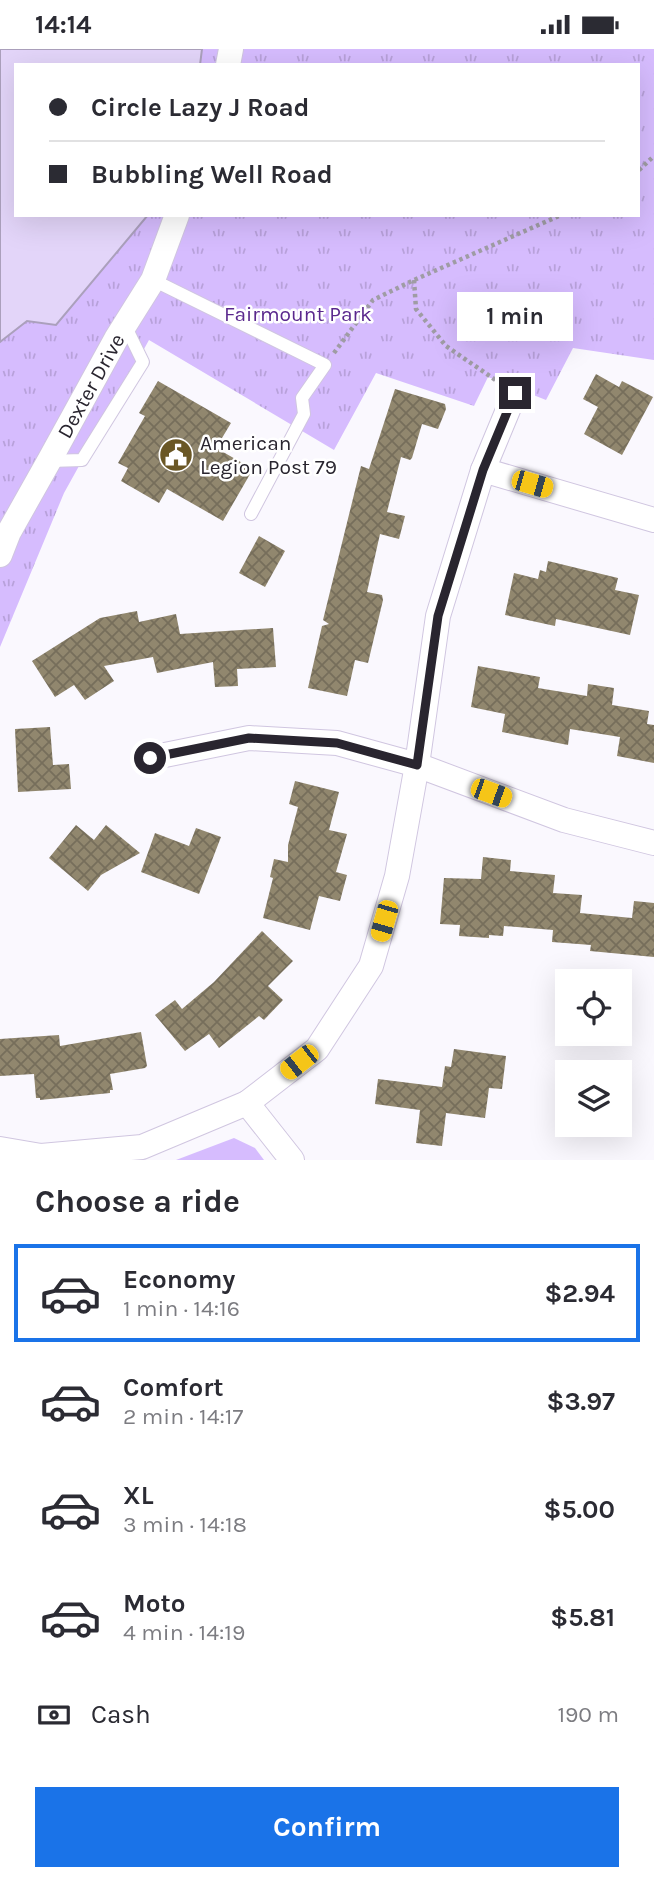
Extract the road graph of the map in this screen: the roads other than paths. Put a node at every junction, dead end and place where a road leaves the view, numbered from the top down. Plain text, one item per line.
1 (176, 217) edge
2 (153, 280) junction
3 (125, 325) junction
4 (515, 393) road end
5 (49, 461) junction
6 (483, 470) junction
7 (251, 514) dead end
8 (654, 520) edge
9 (0, 555) edge
10 (150, 758) dead end
11 (417, 765) junction
12 (654, 843) edge
13 (247, 1103) junction
14 (0, 1149) edge
15 (292, 1160) edge

1 - 2 street, Dexter Drive
2 - 3 street, Dexter Drive
2 - 7 lane
3 - 5 street, Dexter Drive
3 - 5 lane
4 - 6 street
5 - 9 street, Dexter Drive
6 - 8 street
6 - 11 street
10 - 11 street
11 - 12 street
11 - 13 street
13 - 14 street
13 - 15 street

